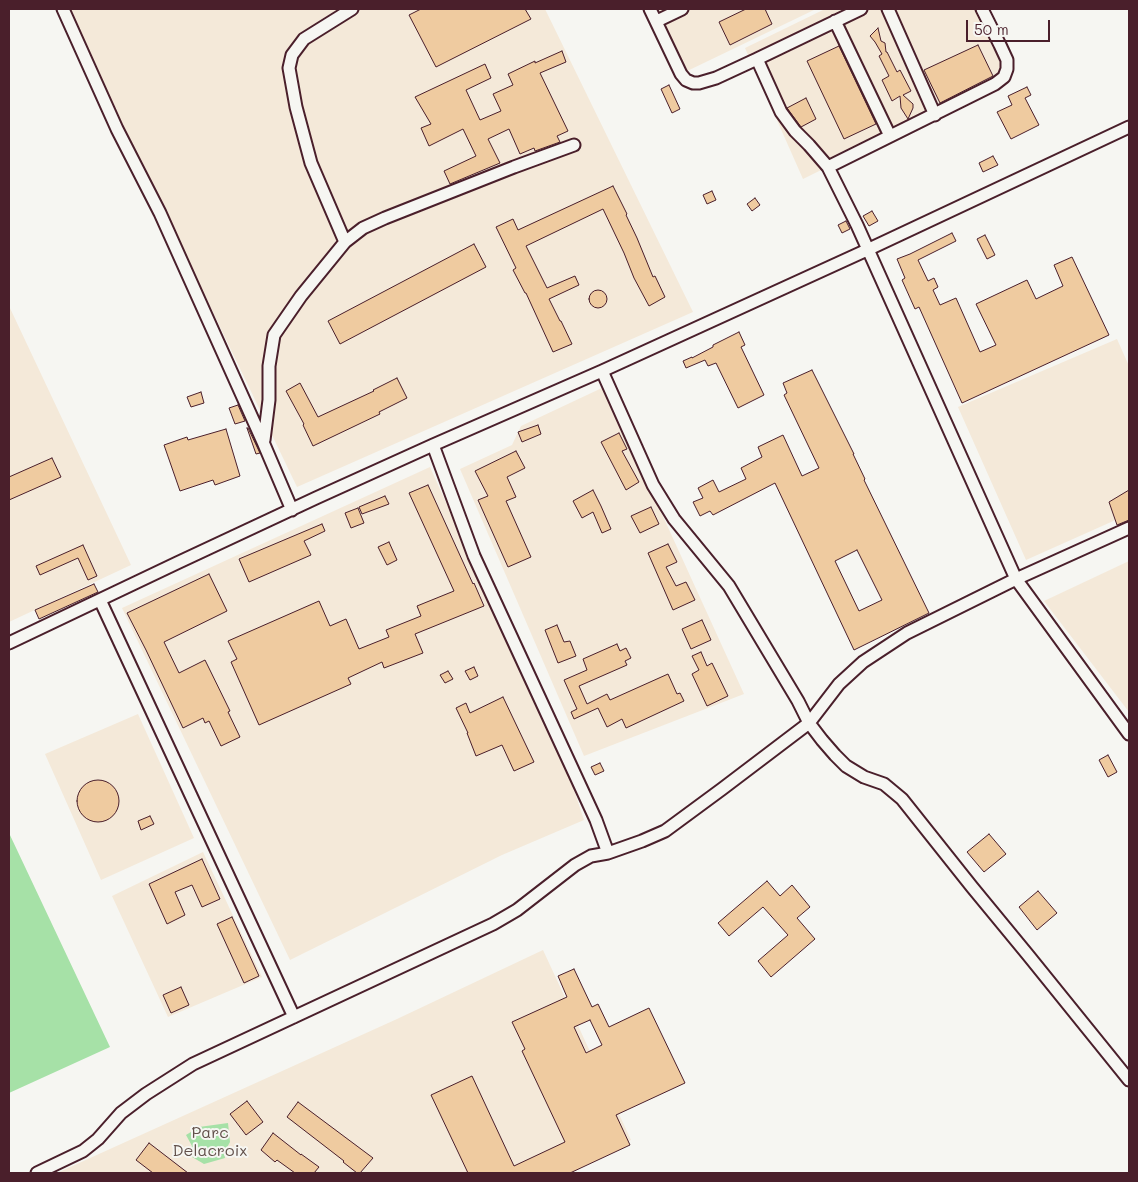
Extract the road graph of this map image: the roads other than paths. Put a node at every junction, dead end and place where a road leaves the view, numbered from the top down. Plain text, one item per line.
1 (63, 9) edge
2 (352, 9) edge
3 (650, 9) edge
4 (682, 9) edge
5 (861, 9) edge
6 (888, 9) edge
7 (982, 9) edge
8 (657, 21) junction
9 (835, 21) junction
10 (757, 59) junction
11 (935, 114) junction
12 (1129, 127) edge
13 (890, 136) junction
14 (574, 145) dead end
15 (828, 167) junction
16 (344, 242) junction
17 (868, 250) junction
18 (602, 371) junction
19 (263, 442) junction
20 (433, 445) junction
21 (292, 510) junction
22 (1129, 528) edge
23 (1016, 579) junction
24 (100, 600) junction
25 (9, 643) edge
26 (810, 723) junction
27 (1129, 734) edge
28 (608, 853) junction
29 (294, 1017) junction
30 (1129, 1080) edge
31 (37, 1173) edge

1 - 19 street
2 - 16 street
3 - 8 street
4 - 8 street
5 - 9 street
6 - 11 street
7 - 11 street
8 - 10 street
9 - 10 street
9 - 13 street
10 - 15 street
11 - 13 street
12 - 17 street
13 - 15 street
14 - 16 street
15 - 17 street
16 - 19 street
17 - 18 street
17 - 23 street
18 - 20 street
18 - 26 street
19 - 21 street
20 - 21 street
20 - 28 street
21 - 24 street
22 - 23 street
23 - 26 street
23 - 27 street
24 - 25 street
24 - 29 street
26 - 28 street
26 - 30 street
28 - 29 street
29 - 31 street

